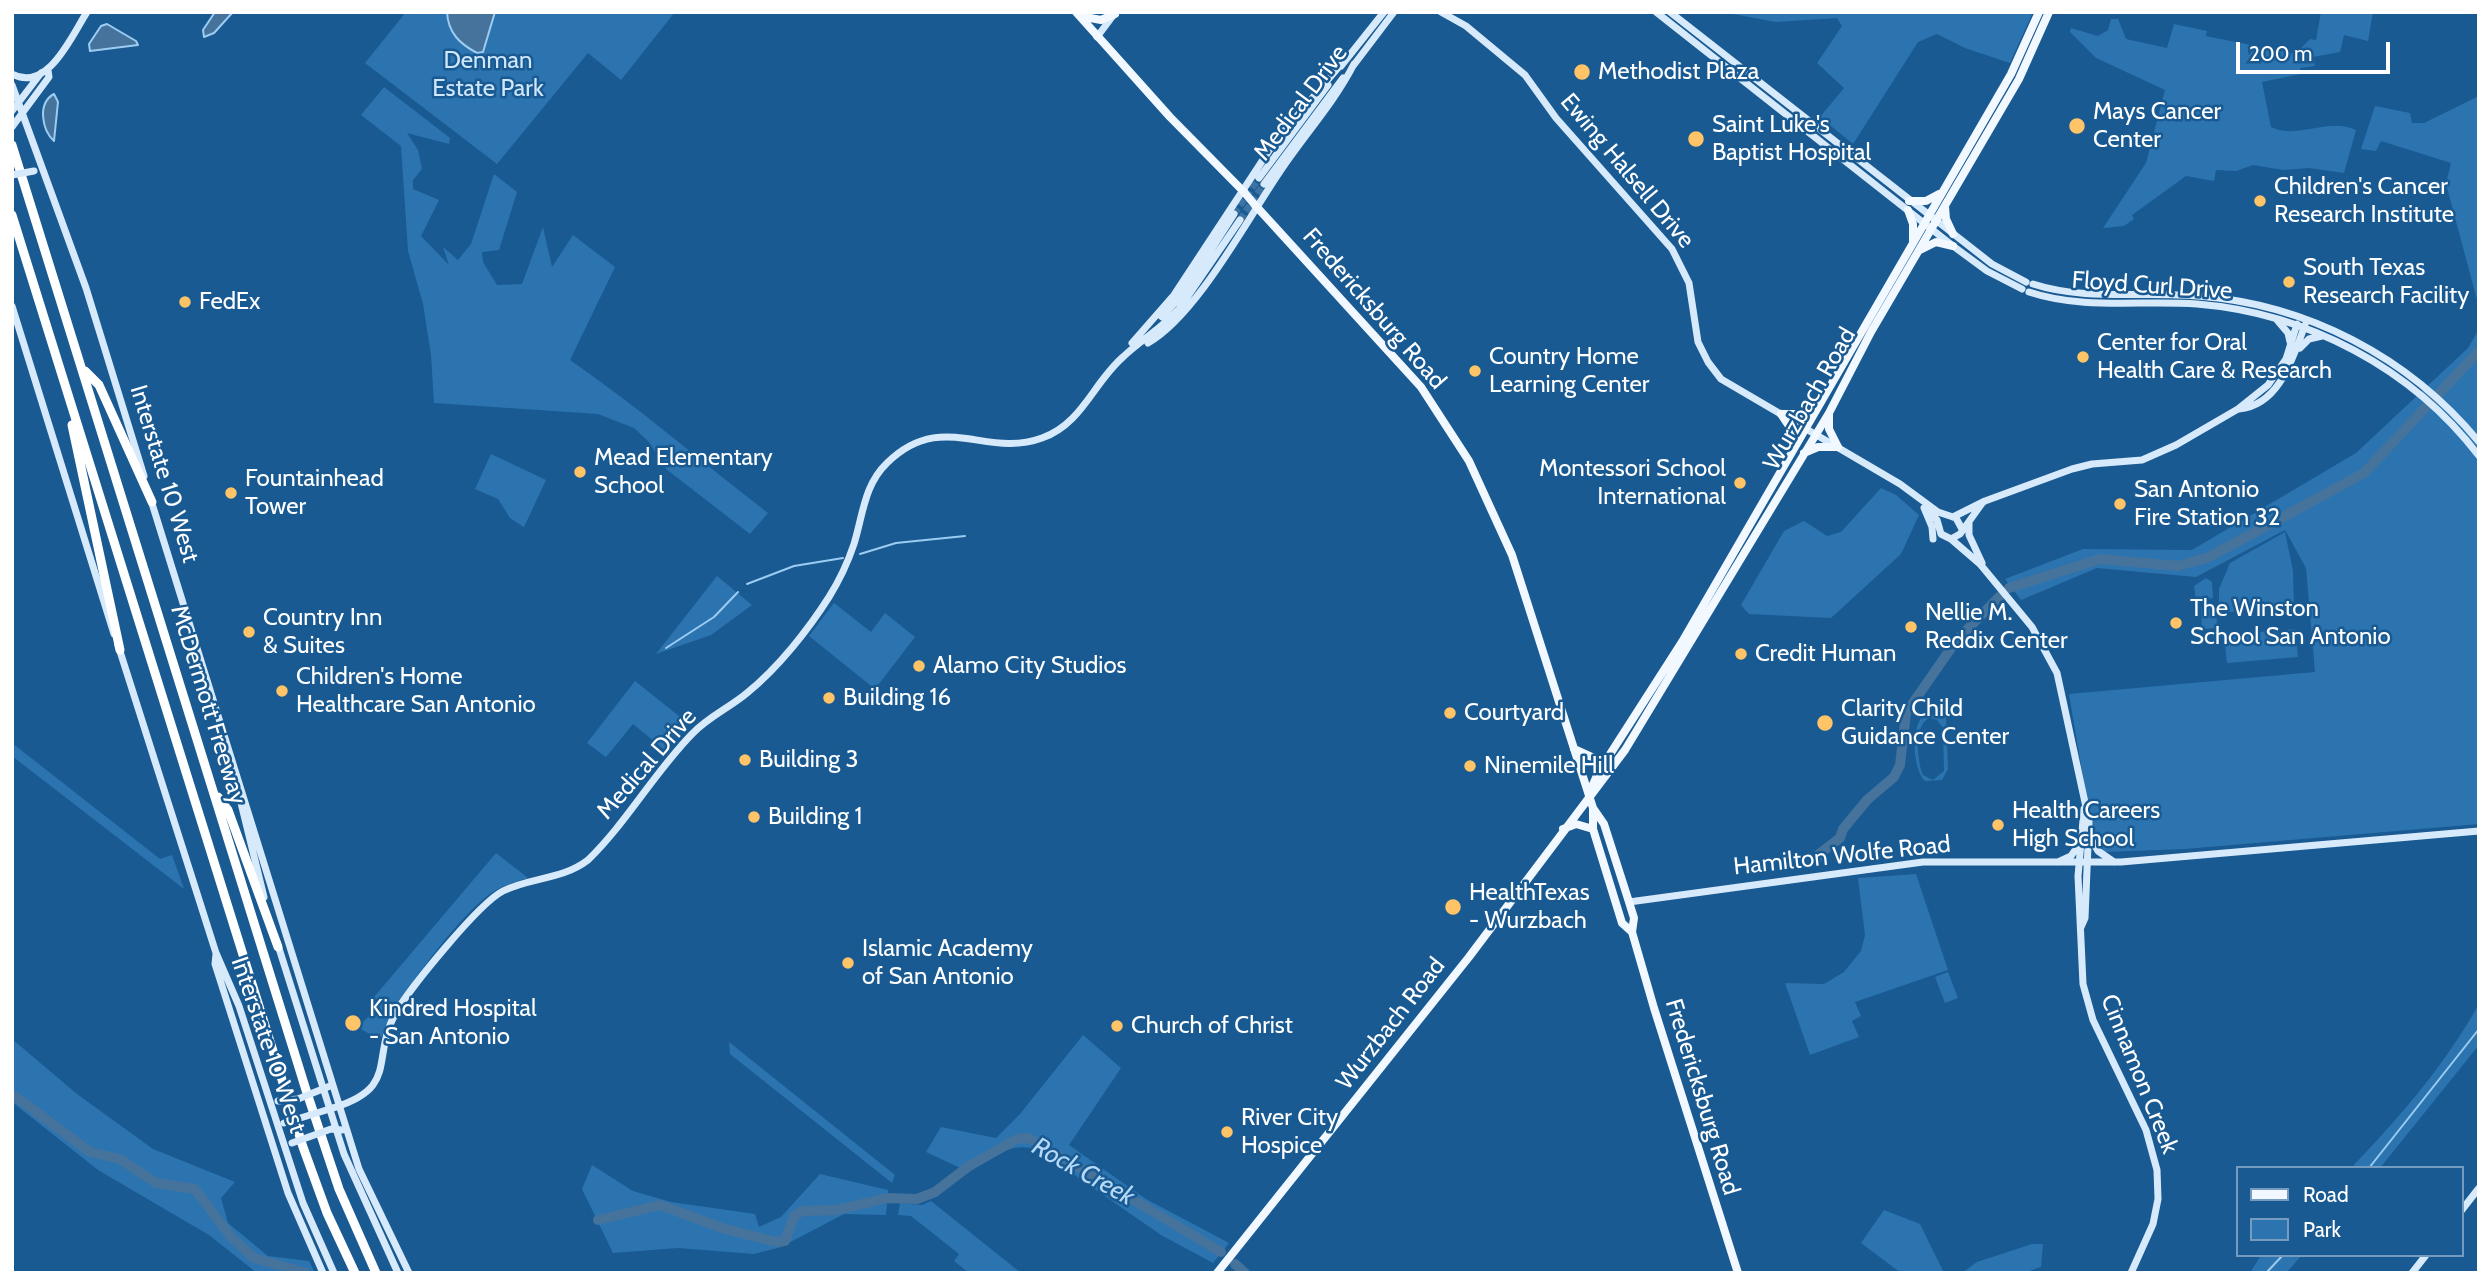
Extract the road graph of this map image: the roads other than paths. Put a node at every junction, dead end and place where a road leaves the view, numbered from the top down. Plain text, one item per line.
1 (88, 12) edge
2 (1384, 12) edge
3 (1394, 12) edge
4 (1441, 12) edge
5 (1656, 12) edge
6 (1670, 12) edge
7 (2039, 12) edge
8 (2049, 12) edge
9 (1115, 13) edge
10 (1078, 14) edge
11 (1097, 37) junction
12 (1343, 62) junction
13 (1354, 64) junction
14 (45, 71) junction
15 (12, 74) edge
16 (12, 85) edge
17 (17, 111) edge
18 (12, 127) edge
19 (12, 145) edge
20 (12, 175) edge
21 (44, 177) junction
22 (1243, 191) junction
23 (1942, 193) junction
24 (1946, 203) junction
25 (1909, 205) junction
26 (1256, 206) junction
27 (12, 215) edge
28 (1930, 222) junction
29 (1953, 234) junction
30 (1953, 246) junction
31 (1915, 248) junction
32 (2027, 287) junction
33 (12, 306) edge
34 (2303, 318) junction
35 (2276, 320) junction
36 (2300, 327) junction
37 (2323, 336) junction
38 (1132, 343) junction
39 (2290, 346) junction
40 (2295, 354) junction
41 (1123, 356) junction
42 (59, 365) junction
43 (83, 370) junction
44 (2424, 393) junction
45 (1818, 407) junction
46 (2440, 407) junction
47 (2238, 410) junction
48 (1829, 413) junction
49 (1781, 414) junction
50 (1805, 428) junction
51 (1815, 433) junction
52 (2479, 442) edge
53 (1838, 447) junction
54 (1791, 453) junction
55 (1801, 455) junction
56 (2479, 456) edge
57 (1914, 493) junction
58 (1921, 501) junction
59 (1985, 501) junction
60 (152, 502) junction
61 (1952, 517) junction
62 (1969, 519) junction
63 (1939, 526) junction
64 (1961, 530) junction
65 (1933, 539) dead end
66 (1951, 539) junction
67 (1986, 570) junction
68 (120, 650) junction
69 (1574, 749) junction
70 (1608, 758) junction
71 (233, 767) junction
72 (215, 793) junction
73 (1589, 795) junction
74 (1593, 808) junction
75 (1563, 829) junction
76 (1593, 829) junction
77 (2479, 831) edge
78 (2086, 838) junction
79 (2115, 862) junction
80 (2055, 863) junction
81 (2084, 863) junction
82 (1614, 894) junction
83 (1629, 902) junction
84 (1632, 932) junction
85 (278, 947) junction
86 (216, 953) junction
87 (331, 1076) junction
88 (266, 1090) junction
89 (337, 1107) junction
90 (280, 1124) junction
91 (351, 1139) junction
92 (287, 1158) junction
93 (2479, 1188) edge
94 (2463, 1208) edge
95 (2424, 1257) edge
96 (323, 1273) edge
97 (334, 1273) edge
98 (355, 1273) edge
99 (376, 1273) edge
100 (398, 1273) edge
101 (409, 1273) edge
102 (1217, 1273) edge
103 (1738, 1273) edge
104 (2131, 1273) edge
105 (2412, 1273) edge

1 - 14 street
2 - 12 street, Medical Drive
3 - 13 street, Medical Drive
4 - 49 street, Ewing Halsell Drive
5 - 25 street, Floyd Curl Drive
6 - 25 street, Floyd Curl Drive
7 - 23 main road, Wurzbach Road
8 - 24 main road, Wurzbach Road
9 - 10 main road
9 - 11 street
10 - 11 main road, Fredericksburg Road
11 - 22 main road, Fredericksburg Road
12 - 13 street, Medical Drive
12 - 22 street
13 - 26 street
14 - 15 street
14 - 17 street
16 - 17 street, Interstate 10 West
17 - 18 street
17 - 21 street, Interstate 10 West
19 - 43 highway, McDermott Freeway
20 - 21 street, bridge
21 - 60 street, Interstate 10 West
22 - 26 main road, Fredericksburg Road, bridge
22 - 38 street
23 - 25 main road
23 - 28 main road, Wurzbach Road
24 - 28 main road, Wurzbach Road
24 - 29 main road
25 - 28 street, Floyd Curl Drive
25 - 31 main road
26 - 41 street
26 - 69 main road, Fredericksburg Road
27 - 42 highway, McDermott Freeway
28 - 29 street, Floyd Curl Drive
28 - 30 street, Floyd Curl Drive
28 - 31 main road, Wurzbach Road
29 - 32 street, Floyd Curl Drive
30 - 31 main road
30 - 32 street, Floyd Curl Drive
31 - 45 main road, Wurzbach Road
31 - 48 main road, Wurzbach Road
32 - 34 street, Floyd Curl Drive
32 - 35 street, Floyd Curl Drive
33 - 68 street, Interstate 10 West
34 - 36 street
34 - 44 street, Floyd Curl Drive
35 - 36 street, Floyd Curl Drive
35 - 39 street
36 - 37 street, Floyd Curl Drive
36 - 39 street
36 - 40 street
37 - 40 street
37 - 44 street, Floyd Curl Drive
38 - 41 street, Medical Drive
38 - 41 street, Medical Drive
39 - 47 street
40 - 47 street
41 - 89 street, Medical Drive
42 - 68 highway
42 - 98 highway, McDermott Freeway
43 - 60 highway
43 - 72 highway, McDermott Freeway
44 - 46 street, Floyd Curl Drive
45 - 49 main road
45 - 50 main road, Wurzbach Road
46 - 52 street, Floyd Curl Drive
46 - 56 street, Floyd Curl Drive
47 - 59 street
48 - 51 main road, Wurzbach Road
48 - 53 main road
49 - 50 street, Ewing Halsell Drive
49 - 54 main road
50 - 51 street, Ewing Halsell Drive
50 - 54 main road, Wurzbach Road
51 - 53 street, Ewing Halsell Drive
51 - 55 main road, Wurzbach Road
53 - 55 main road
53 - 57 street, Ewing Halsell Drive
54 - 70 main road, Wurzbach Road
55 - 73 main road, Wurzbach Road
57 - 58 street, Ewing Halsell Drive
57 - 61 street, Ewing Halsell Drive
58 - 63 street, Ewing Halsell Drive
58 - 65 street
59 - 61 street
59 - 62 street
60 - 71 street, Interstate 10 West
61 - 63 street
61 - 64 street, Ewing Halsell Drive
62 - 64 street
62 - 67 street
63 - 66 street, Ewing Halsell Drive
64 - 66 street
64 - 67 street, Ewing Halsell Drive
66 - 67 street, Ewing Halsell Drive
67 - 78 street, Ewing Halsell Drive
68 - 86 street, Interstate 10 West
69 - 70 main road
69 - 73 main road, Fredericksburg Road
70 - 73 main road, Wurzbach Road
71 - 85 street
71 - 87 street, Interstate 10 West
72 - 85 highway
72 - 99 highway, McDermott Freeway
73 - 74 main road, Fredericksburg Road
73 - 75 main road, Wurzbach Road
74 - 76 main road, Fredericksburg Road
74 - 83 main road, Fredericksburg Road
75 - 76 main road
75 - 102 main road, Wurzbach Road
76 - 82 main road, Fredericksburg Road
77 - 79 street, Hamilton Wolfe Road
78 - 79 street
78 - 80 street
78 - 81 street, Ewing Halsell Drive
79 - 81 street, Hamilton Wolfe Road
80 - 81 street, Hamilton Wolfe Road
80 - 83 street, Hamilton Wolfe Road
81 - 104 street, Cinnamon Creek
82 - 83 main road
82 - 84 main road, Fredericksburg Road
83 - 84 main road, Fredericksburg Road
84 - 103 main road, Fredericksburg Road
85 - 100 street
86 - 88 street, Interstate 10 West
86 - 96 street
87 - 88 street, bridge
87 - 89 street, Interstate 10 West
88 - 90 street, Interstate 10 West
89 - 90 street, Medical Drive, bridge
89 - 91 street, Interstate 10 West
90 - 92 street, Interstate 10 West
91 - 92 street, bridge
91 - 101 street, Interstate 10 West
92 - 97 street, Interstate 10 West
93 - 94 street
95 - 105 street

